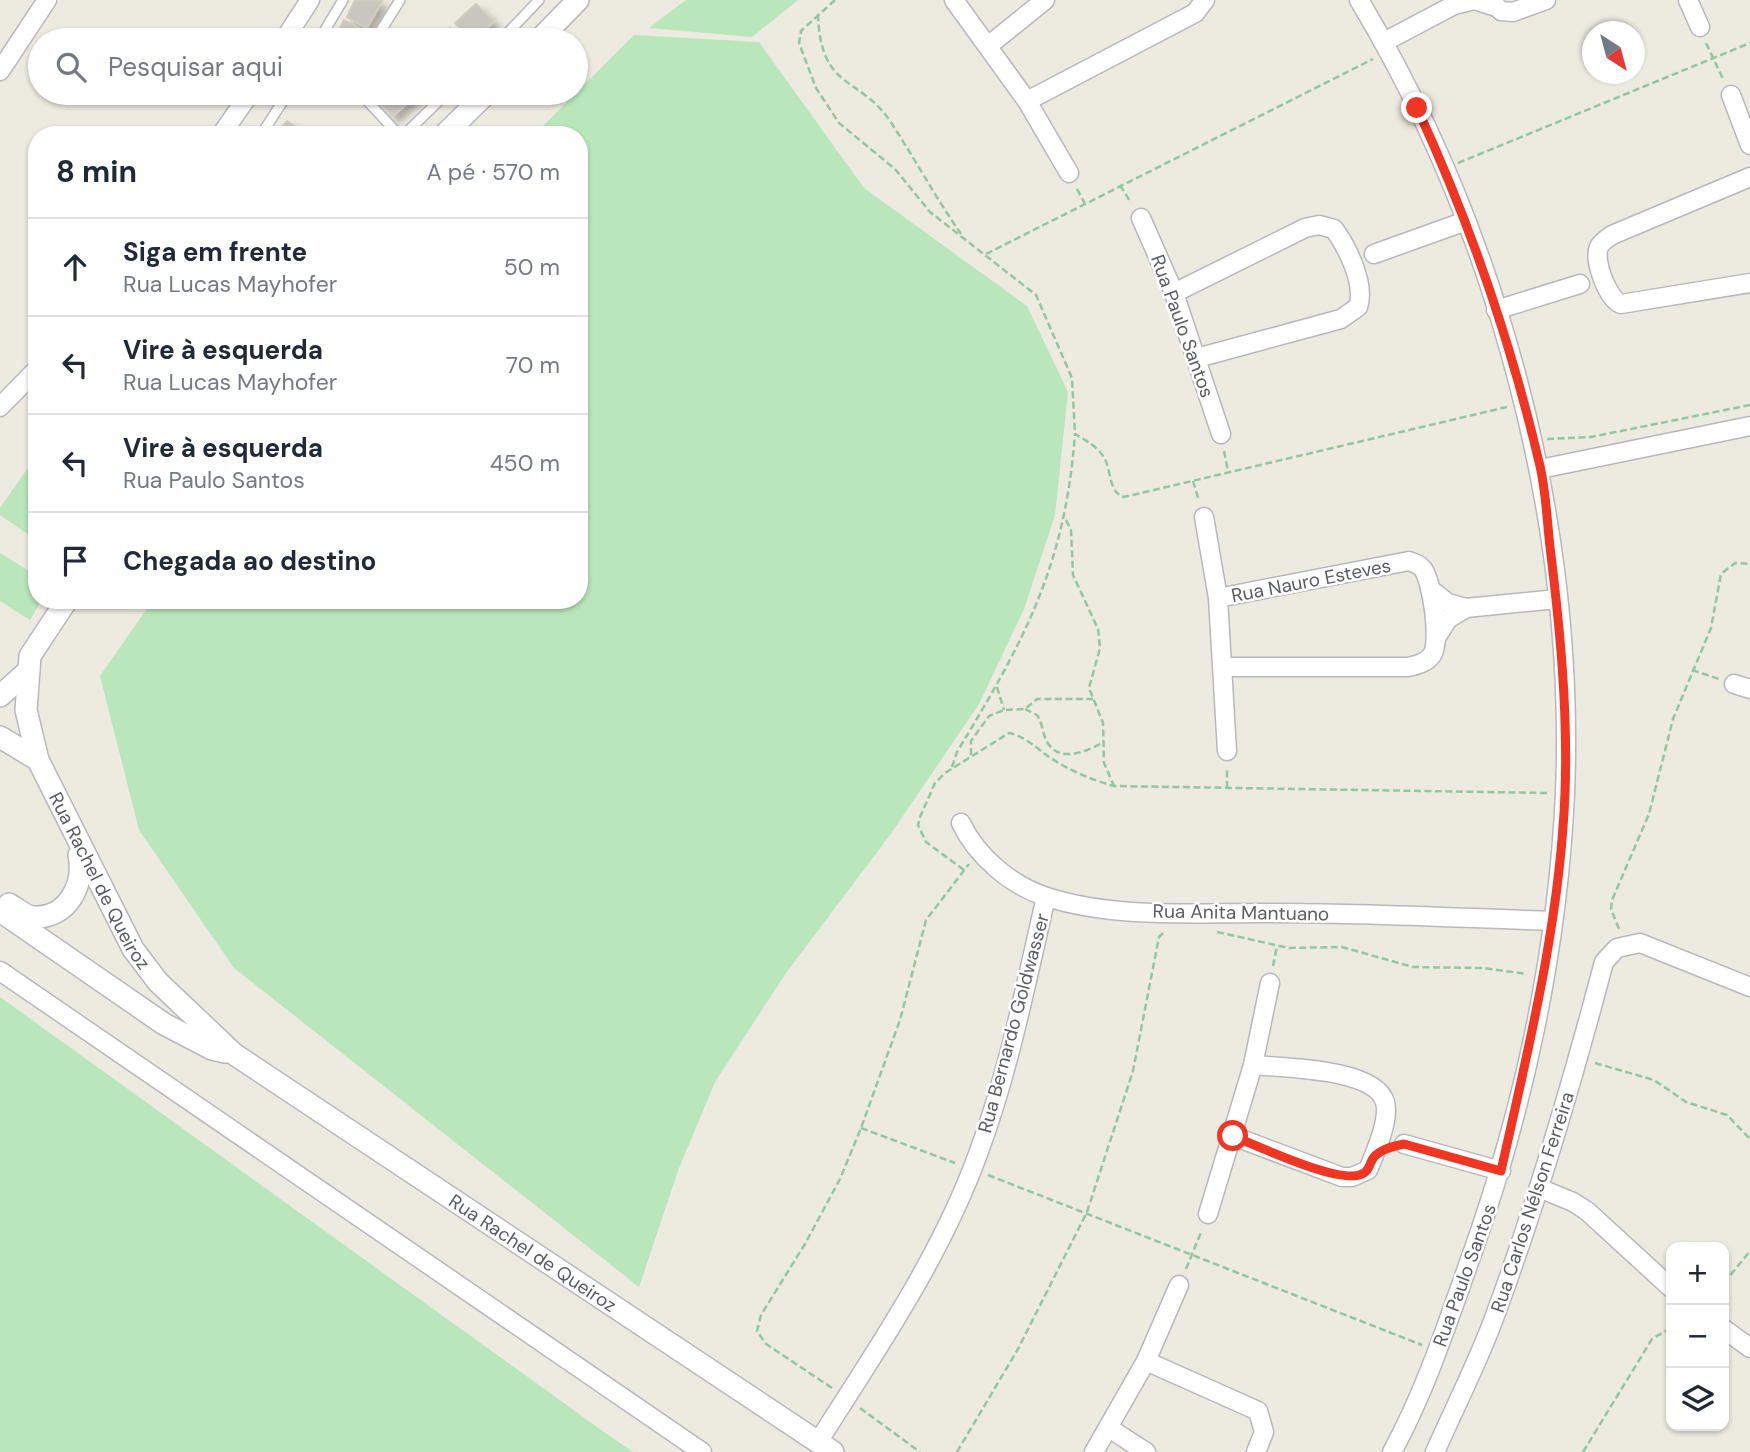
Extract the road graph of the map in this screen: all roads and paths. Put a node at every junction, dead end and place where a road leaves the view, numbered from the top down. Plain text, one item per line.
1 (47, 0) edge
2 (310, 0) edge
3 (343, 0) edge
4 (400, 0) edge
5 (539, 0) edge
6 (578, 0) edge
7 (835, 0) edge
8 (954, 0) edge
9 (1045, 0) edge
10 (1205, 0) edge
11 (1359, 0) edge
12 (1546, 0) edge
13 (1688, 0) edge
14 (1457, 2) edge
15 (1491, 3) edge
16 (818, 14) junction
17 (1700, 27) dead end
18 (28, 28) edge
19 (292, 28) edge
20 (326, 28) edge
21 (382, 28) edge
22 (512, 28) edge
23 (551, 28) edge
24 (28, 29) edge
25 (1750, 43) edge
26 (988, 46) junction
27 (1387, 46) junction
28 (1709, 50) dead end
29 (1712, 58) junction
30 (0, 71) edge
31 (1720, 74) dead end
32 (1731, 95) dead end
33 (1027, 101) junction
34 (242, 105) edge
35 (280, 105) edge
36 (372, 105) edge
37 (434, 105) edge
38 (475, 105) edge
39 (227, 126) edge
40 (267, 126) edge
41 (392, 126) edge
42 (411, 126) edge
43 (453, 126) edge
44 (1750, 145) edge
45 (1445, 168) junction
46 (1069, 173) dead end
47 (1750, 177) edge
48 (1120, 185) junction
49 (1126, 195) dead end
50 (1081, 196) dead end
51 (1085, 204) junction
52 (1141, 218) dead end
53 (1466, 221) junction
54 (963, 237) junction
55 (1340, 238) junction
56 (986, 254) junction
57 (1374, 254) junction
58 (1597, 257) junction
59 (1750, 283) edge
60 (1580, 284) junction
61 (1359, 286) junction
62 (1174, 293) junction
63 (1610, 294) junction
64 (1496, 310) junction
65 (1197, 358) junction
66 (28, 378) edge
67 (1524, 403) junction
68 (1750, 405) edge
69 (0, 407) edge
70 (1750, 426) edge
71 (1222, 434) dead end
72 (1075, 435) junction
73 (1534, 443) junction
74 (1226, 463) dead end
75 (1540, 469) junction
76 (1228, 471) junction
77 (1193, 481) junction
78 (1197, 493) dead end
79 (1204, 517) dead end
80 (1065, 519) junction
81 (1750, 564) edge
82 (1430, 589) junction
83 (1218, 598) junction
84 (1557, 599) junction
85 (1466, 608) junction
86 (61, 609) edge
87 (1436, 638) junction
88 (1225, 667) junction
89 (29, 670) junction
90 (1692, 670) junction
91 (997, 686) junction
92 (1742, 686) edge
93 (0, 695) edge
94 (1093, 699) junction
95 (1025, 709) junction
96 (1004, 710) junction
97 (0, 737) edge
98 (1104, 742) junction
99 (1227, 751) dead end
100 (971, 755) junction
101 (38, 760) junction
102 (952, 767) junction
103 (1227, 777) dead end
104 (1114, 786) junction
105 (1227, 788) junction
106 (1565, 793) junction
107 (961, 823) dead end
108 (75, 837) junction
109 (978, 852) junction
110 (964, 870) junction
111 (1045, 897) junction
112 (0, 903) edge
113 (0, 911) edge
114 (1553, 921) junction
115 (1168, 930) dead end
116 (1208, 931) dead end
117 (1277, 946) junction
118 (1620, 947) junction
119 (1275, 957) dead end
120 (0, 971) edge
121 (1545, 976) junction
122 (1270, 983) dead end
123 (1750, 987) edge
124 (234, 1054) junction
125 (1579, 1056) junction
126 (1253, 1065) junction
127 (1384, 1117) junction
128 (861, 1128) junction
129 (1233, 1136) junction
130 (1750, 1139) edge
131 (1404, 1144) junction
132 (1373, 1158) junction
133 (972, 1169) junction
134 (1501, 1171) junction
135 (1539, 1188) junction
136 (1087, 1212) junction
137 (1208, 1214) dead end
138 (1199, 1237) dead end
139 (1750, 1251) edge
140 (1193, 1254) junction
141 (1188, 1264) dead end
142 (1729, 1277) edge
143 (1666, 1283) edge
144 (1179, 1285) dead end
145 (757, 1331) dead end
146 (1666, 1331) edge
147 (1729, 1333) edge
148 (1750, 1348) edge
149 (1438, 1351) junction
150 (1146, 1361) junction
151 (1109, 1428) junction
152 (825, 1447) edge
153 (1260, 1449) edge
154 (702, 1452) edge
155 (957, 1452) edge
156 (1094, 1452) edge
157 (1146, 1452) edge
158 (1392, 1452) edge
159 (1435, 1452) edge
160 (1583, 1452) edge

1 - 18 street
2 - 19 street
3 - 20 lane
4 - 21 lane
5 - 22 lane
6 - 23 street
7 - 16 path
8 - 26 street
9 - 26 street
10 - 33 street
11 - 27 street, Rua Paulo Santos
12 - 15 street
13 - 17 street
14 - 15 street
14 - 27 street
16 - 54 path
16 - 54 path
24 - 30 street
25 - 29 path
26 - 33 street
27 - 45 street, Rua Paulo Santos
27 - 48 path
28 - 29 path
29 - 31 path
29 - 45 path
32 - 44 street
33 - 46 street
34 - 39 street
35 - 40 lane
36 - 41 lane
37 - 42 lane
38 - 43 street
45 - 53 street, Rua Paulo Santos
47 - 58 street
48 - 49 path
48 - 51 path
50 - 51 path
51 - 56 path
52 - 62 street, Rua Paulo Santos
53 - 57 street
53 - 64 street, Rua Paulo Santos
54 - 56 path
55 - 57 street
55 - 61 street
55 - 62 street
56 - 72 path
57 - 61 street
58 - 60 street
58 - 63 street
59 - 63 street
60 - 63 street
60 - 64 street
61 - 65 street
62 - 65 street, Rua Paulo Santos
64 - 67 street, Rua Paulo Santos
65 - 71 street, Rua Paulo Santos
66 - 69 street
67 - 73 street, Rua Paulo Santos
67 - 76 path
68 - 73 path
70 - 75 street
72 - 77 path
72 - 80 path
73 - 75 street, Rua Paulo Santos
74 - 76 path
75 - 84 street, Rua Paulo Santos
76 - 77 path
77 - 78 path
79 - 83 street
80 - 91 path
80 - 94 path
81 - 90 path
82 - 83 street, Rua Nauro Esteves
82 - 85 street, Rua Nauro Esteves
82 - 87 street, Rua Nauro Esteves
83 - 88 street
84 - 85 street
84 - 106 street, Rua Paulo Santos
85 - 87 street
86 - 89 street
87 - 88 street
88 - 99 street
89 - 93 street
89 - 101 street, Rua Rachel de Queiroz
90 - 92 path
90 - 118 path
91 - 96 path
91 - 102 path
94 - 95 path
94 - 98 path
95 - 96 path
95 - 98 path
96 - 100 path
97 - 101 street
98 - 104 path
100 - 102 path
100 - 104 path
101 - 108 street, Rua Rachel de Queiroz
102 - 110 path
103 - 105 path
104 - 105 path
105 - 106 path
106 - 114 street, Rua Paulo Santos
107 - 109 street, Rua Anita Mantuano
108 - 112 street
108 - 124 street, Rua Rachel de Queiroz
109 - 110 path
109 - 111 street, Rua Anita Mantuano
110 - 128 path
111 - 114 street, Rua Anita Mantuano
111 - 133 street, Rua Bernardo Goldwasser
113 - 124 street, Rua Rachel de Queiroz
114 - 121 street, Rua Paulo Santos
115 - 136 path
116 - 117 path
117 - 119 path
117 - 121 path
118 - 123 street
118 - 125 street, Rua Carlos Nélson Ferreira
120 - 154 street
121 - 134 street, Rua Paulo Santos
122 - 126 street
124 - 152 street, Rua Rachel de Queiroz
125 - 130 path
125 - 135 street, Rua Carlos Nélson Ferreira
126 - 127 street
126 - 129 street
127 - 131 street
127 - 132 street
128 - 133 path
128 - 145 path
129 - 132 street
129 - 137 street
131 - 132 street
131 - 134 street
133 - 136 path
133 - 152 street, Rua Bernardo Goldwasser
134 - 149 street, Rua Paulo Santos
135 - 143 street
135 - 159 street, Rua Carlos Nélson Ferreira
136 - 140 path
136 - 155 path
138 - 140 path
139 - 142 path
140 - 141 path
140 - 149 path
144 - 150 street
146 - 160 path
147 - 148 street
149 - 158 street, Rua Paulo Santos
150 - 151 street
150 - 153 street
151 - 156 street
151 - 157 street

